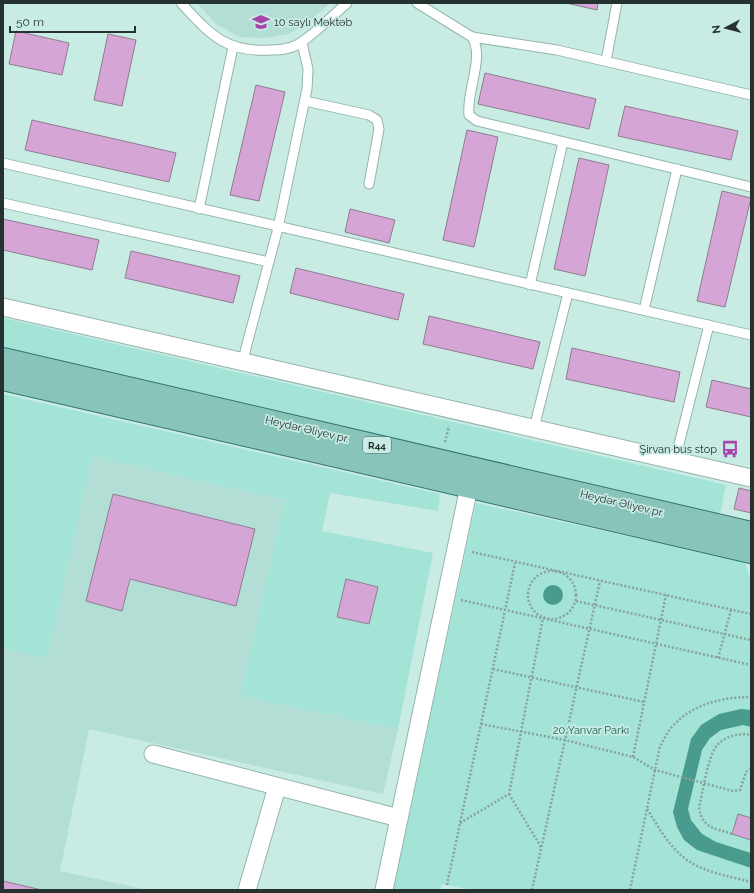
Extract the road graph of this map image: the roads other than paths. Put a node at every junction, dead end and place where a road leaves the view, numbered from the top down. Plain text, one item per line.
1 (181, 3) edge
2 (347, 3) edge
3 (417, 3) edge
4 (617, 3) edge
5 (472, 37) junction
6 (302, 42) junction
7 (233, 47) junction
8 (606, 61) junction
9 (751, 95) edge
10 (305, 101) junction
11 (563, 142) junction
12 (3, 163) edge
13 (677, 169) junction
14 (369, 184) dead end
15 (751, 187) edge
16 (3, 202) edge
17 (199, 209) junction
18 (278, 228) junction
19 (269, 262) junction
20 (530, 284) junction
21 (568, 293) junction
22 (3, 307) edge
23 (644, 310) junction
24 (709, 325) junction
25 (751, 335) edge
26 (3, 358) edge
27 (242, 363) junction
28 (3, 379) edge
29 (534, 428) junction
30 (674, 460) junction
31 (751, 478) edge
32 (469, 487) junction
33 (751, 533) edge
34 (751, 552) edge
35 (153, 754) dead end
36 (277, 787) junction
37 (399, 818) junction
38 (247, 890) edge
39 (384, 890) edge

1 - 7 lane
2 - 6 lane
3 - 5 lane
4 - 8 lane
5 - 8 lane
5 - 11 lane
6 - 7 lane
6 - 10 lane
7 - 17 lane
8 - 9 lane
10 - 14 lane
10 - 18 lane
11 - 13 lane
11 - 20 lane
12 - 17 lane
13 - 15 lane
13 - 23 lane
16 - 19 lane
17 - 18 lane
18 - 19 lane
18 - 20 lane
19 - 27 lane
20 - 21 lane
21 - 23 lane
21 - 29 lane
22 - 27 street
23 - 24 lane
24 - 25 lane
24 - 30 lane
26 - 33 main road, Heydər Əliyev pr. / R44
27 - 29 street
28 - 32 main road, Heydər Əliyev pr. / R44
29 - 30 street
30 - 31 street
32 - 34 main road, Heydər Əliyev pr. / R44
32 - 37 street
35 - 36 street
36 - 37 street
36 - 38 street
37 - 39 street

